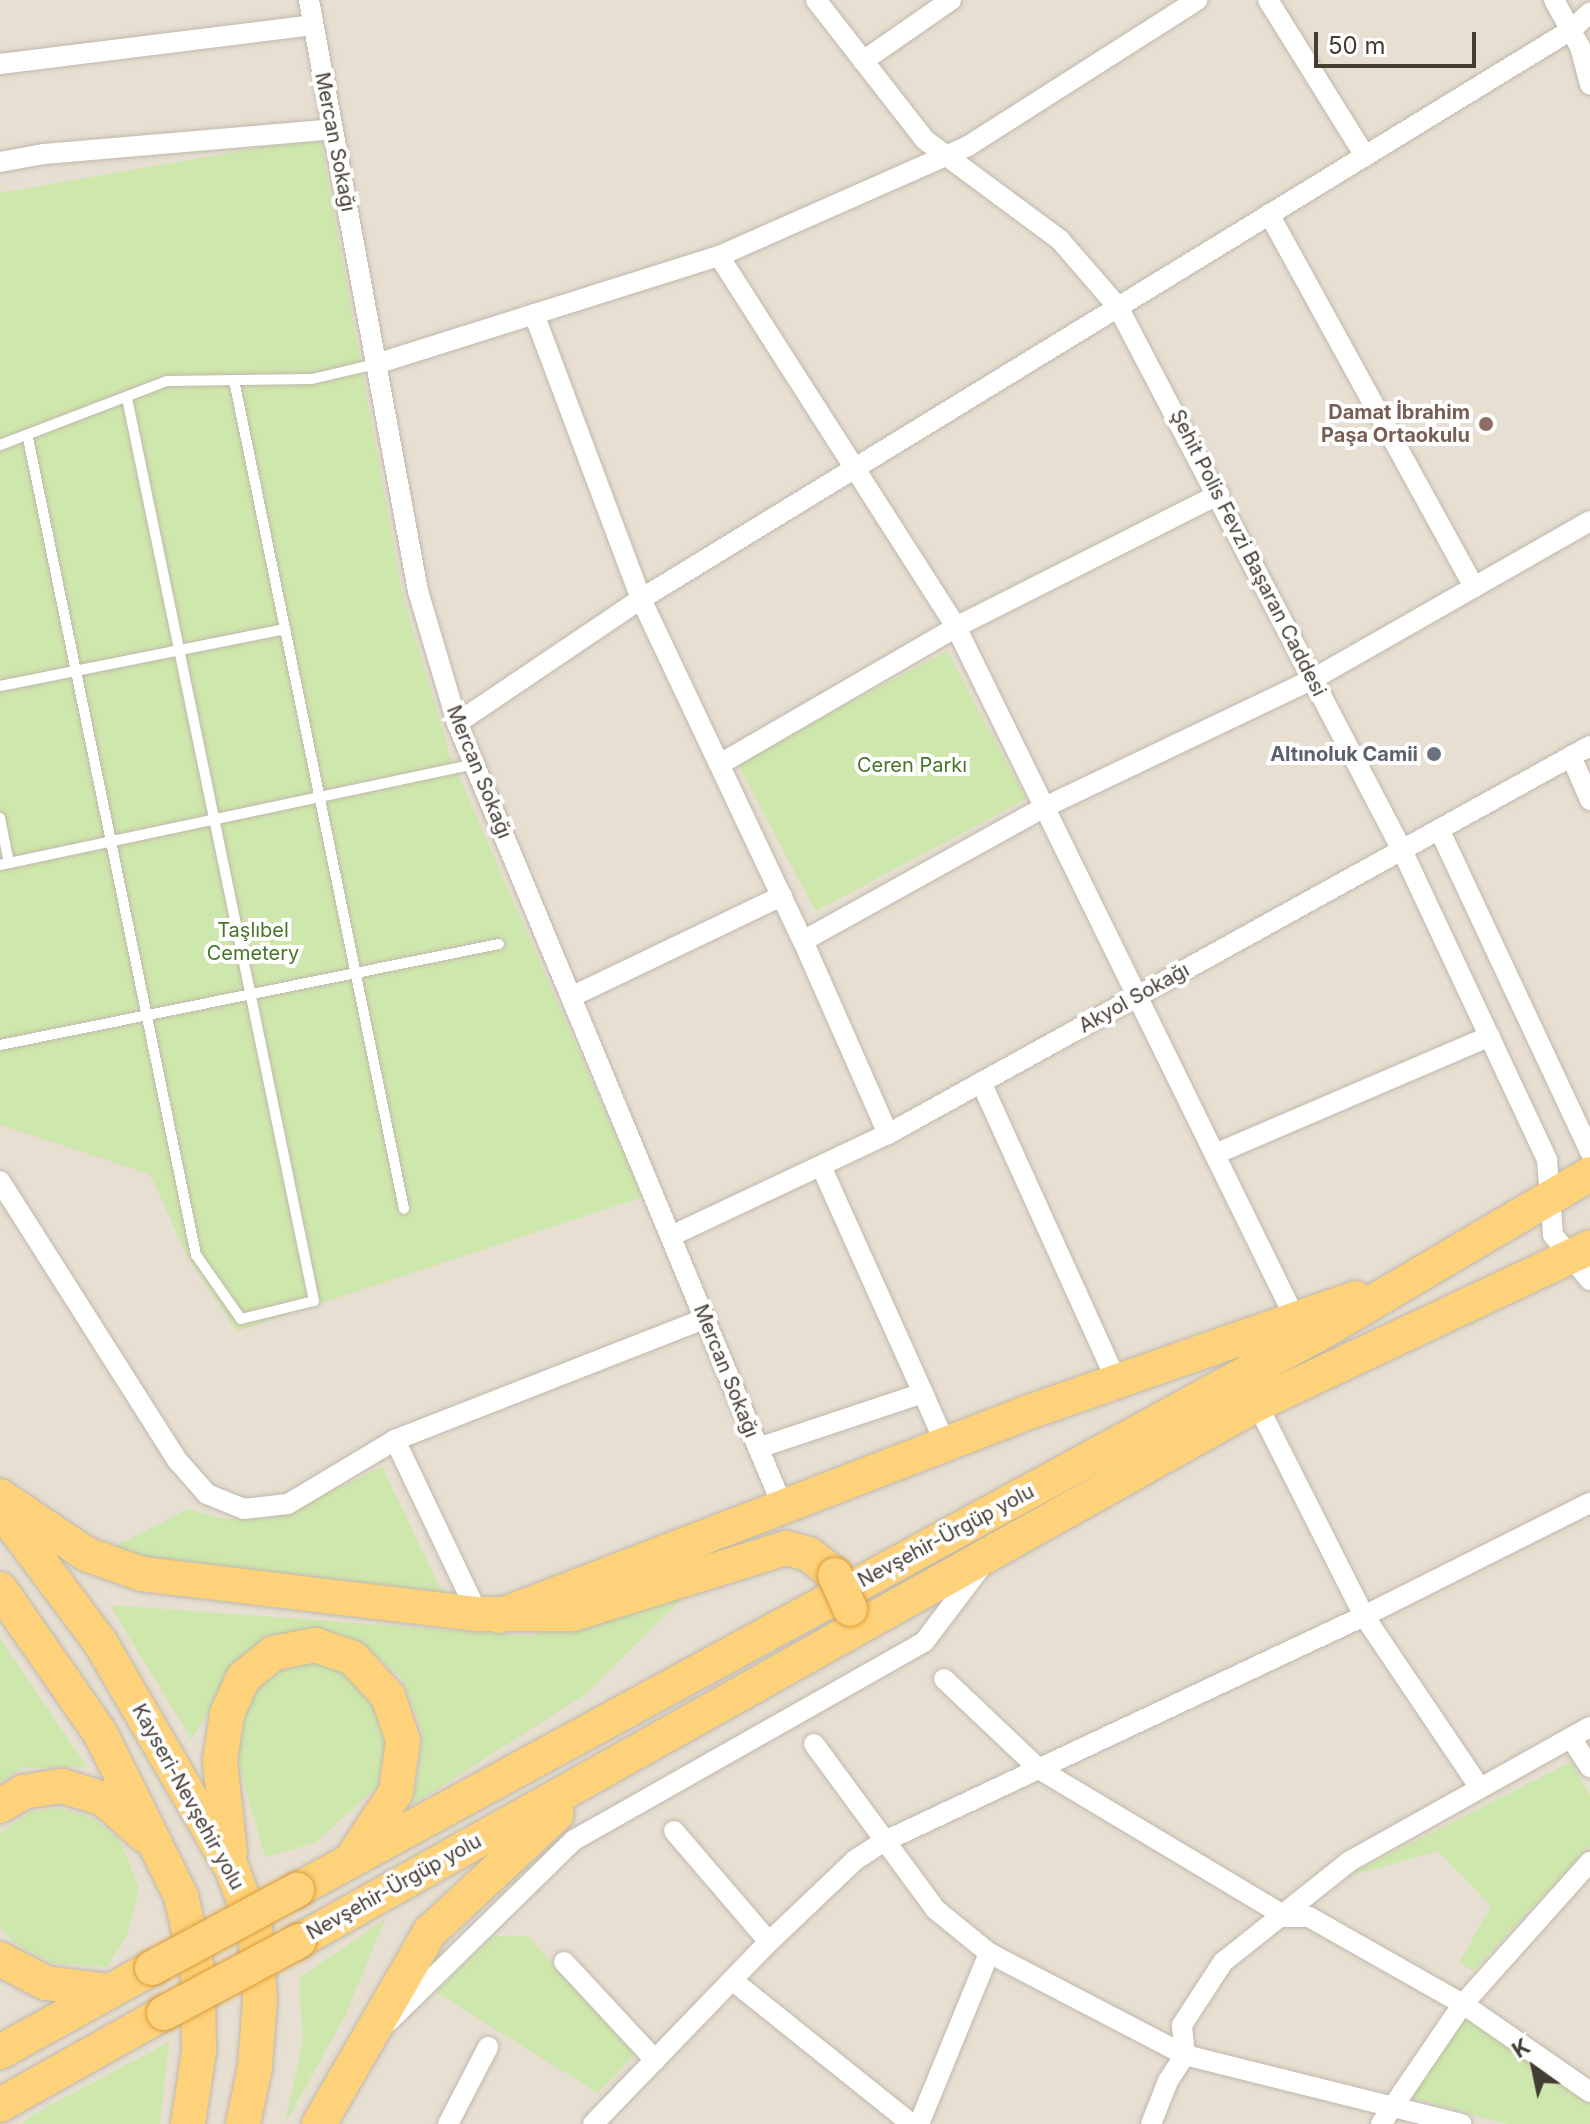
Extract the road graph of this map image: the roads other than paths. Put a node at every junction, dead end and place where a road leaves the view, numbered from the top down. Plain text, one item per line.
1 (309, 0) edge
2 (816, 0) edge
3 (951, 0) edge
4 (1197, 0) edge
5 (1268, 0) edge
6 (1554, 0) edge
7 (1590, 12) edge
8 (313, 25) junction
9 (1571, 30) junction
10 (863, 61) junction
11 (0, 64) edge
12 (1590, 85) edge
13 (333, 129) junction
14 (946, 156) junction
15 (1365, 156) junction
16 (0, 162) edge
17 (1269, 214) junction
18 (719, 256) junction
19 (1118, 307) junction
20 (534, 314) junction
21 (376, 364) junction
22 (234, 380) junction
23 (127, 398) junction
24 (28, 438) junction
25 (0, 445) edge
26 (856, 468) junction
27 (1219, 494) junction
28 (1590, 521) edge
29 (1474, 587) junction
30 (641, 599) junction
31 (956, 627) junction
32 (285, 629) junction
33 (181, 650) junction
34 (76, 671) junction
35 (1313, 679) junction
36 (0, 686) edge
37 (457, 723) junction
38 (1590, 746) edge
39 (1571, 756) junction
40 (474, 764) junction
41 (720, 764) junction
42 (319, 797) junction
43 (1590, 800) edge
44 (1045, 807) junction
45 (0, 818) edge
46 (217, 819) junction
47 (1439, 829) junction
48 (111, 841) junction
49 (1402, 850) junction
50 (5, 864) edge
51 (782, 896) junction
52 (803, 941) junction
53 (499, 944) dead end
54 (356, 973) junction
55 (252, 994) junction
56 (1137, 996) junction
57 (571, 997) junction
58 (146, 1016) junction
59 (1490, 1036) junction
60 (0, 1045) edge
61 (981, 1082) junction
62 (888, 1134) junction
63 (1590, 1152) edge
64 (1215, 1154) junction
65 (821, 1166) junction
66 (1590, 1174) edge
67 (0, 1181) edge
68 (1551, 1195) junction
69 (404, 1209) dead end
70 (671, 1236) junction
71 (1583, 1261) edge
72 (1406, 1283) junction
73 (1294, 1316) junction
74 (704, 1319) junction
75 (1116, 1380) junction
76 (923, 1393) junction
77 (1257, 1404) junction
78 (395, 1440) junction
79 (945, 1443) junction
80 (758, 1448) junction
81 (0, 1496) edge
82 (1590, 1503) edge
83 (782, 1505) junction
84 (0, 1508) edge
85 (993, 1552) junction
86 (0, 1589) edge
87 (488, 1615) junction
88 (1364, 1616) junction
89 (846, 1623) junction
90 (944, 1679) dead end
91 (1590, 1727) edge
92 (1571, 1738) junction
93 (814, 1744) dead end
94 (622, 1762) junction
95 (1590, 1767) edge
96 (1039, 1769) junction
97 (1480, 1788) junction
98 (0, 1806) edge
99 (674, 1831) dead end
100 (883, 1842) junction
101 (164, 1855) junction
102 (350, 1861) junction
103 (1590, 1862) edge
104 (232, 1869) junction
105 (1286, 1917) junction
106 (769, 1942) junction
107 (989, 1953) junction
108 (0, 1959) edge
109 (564, 1962) dead end
110 (732, 1980) junction
111 (109, 1991) junction
112 (1463, 2004) junction
113 (365, 2043) junction
114 (488, 2047) dead end
115 (0, 2052) edge
116 (1185, 2055) junction
117 (655, 2060) junction
118 (1590, 2092) edge
119 (1394, 2103) junction
120 (1, 2105) edge
121 (188, 2124) edge
122 (243, 2124) edge
123 (319, 2124) edge
124 (448, 2124) edge
125 (593, 2124) edge
126 (912, 2124) edge
127 (919, 2124) edge
128 (1151, 2124) edge
129 (1381, 2124) edge
130 (1462, 2124) edge

1 - 8 street, Mercan Sokağı
2 - 10 street, Şehit Polis Fevzi Başaran Caddesi
3 - 10 street
4 - 14 street
5 - 15 street
6 - 9 street
7 - 9 street
8 - 11 street
8 - 13 street, Mercan Sokağı
9 - 12 street
9 - 15 street
10 - 14 street, Şehit Polis Fevzi Başaran Caddesi
13 - 16 street
13 - 21 street, Mercan Sokağı
14 - 18 street
14 - 19 street, Şehit Polis Fevzi Başaran Caddesi
15 - 17 street
17 - 19 street
17 - 29 street
18 - 20 street
18 - 26 street
19 - 26 street
19 - 27 street, Şehit Polis Fevzi Başaran Caddesi
20 - 21 street
20 - 30 street
21 - 22 lane
21 - 37 street, Mercan Sokağı
22 - 23 lane
22 - 32 lane
23 - 24 lane
23 - 33 lane
24 - 25 lane
24 - 34 lane
26 - 30 street
26 - 31 street
27 - 31 street
27 - 35 street, Şehit Polis Fevzi Başaran Caddesi
28 - 29 street
29 - 35 street
30 - 37 street
30 - 41 street
31 - 41 street
31 - 44 street
32 - 33 lane
32 - 42 lane
33 - 34 lane
33 - 46 lane
34 - 36 lane
34 - 48 lane
35 - 44 street
35 - 49 street, Şehit Polis Fevzi Başaran Caddesi
37 - 40 street, Mercan Sokağı
38 - 39 street, Akyol Sokağı
39 - 43 street
39 - 47 street, Akyol Sokağı
40 - 42 lane
40 - 57 street, Mercan Sokağı
41 - 51 street
42 - 46 lane
42 - 54 lane
44 - 52 street
44 - 56 street
45 - 50 lane
46 - 48 lane
46 - 55 lane
47 - 49 street, Akyol Sokağı
47 - 63 street
48 - 50 lane
48 - 58 lane
49 - 56 street, Akyol Sokağı
49 - 59 street, Şehit Polis Fevzi Başaran Caddesi
51 - 52 street
51 - 57 street
52 - 62 street
53 - 54 lane
54 - 55 lane
54 - 69 lane
55 - 58 lane
55 - 58 lane
56 - 61 street, Akyol Sokağı
56 - 64 street
57 - 70 street, Mercan Sokağı
58 - 60 lane
59 - 64 street
59 - 68 street, Şehit Polis Fevzi Başaran Caddesi
61 - 62 street, Akyol Sokağı
61 - 75 street
62 - 65 street, Akyol Sokağı
64 - 73 street
65 - 70 street, Akyol Sokağı
65 - 76 street
66 - 68 highway, Nevşehir-Ürgüp yolu
67 - 78 street
68 - 71 street, Şehit Polis Fevzi Başaran Caddesi
68 - 72 highway, Nevşehir-Ürgüp yolu
70 - 74 street, Mercan Sokağı
71 - 77 highway, Nevşehir-Ürgüp yolu
72 - 73 highway
72 - 102 highway, Nevşehir-Ürgüp yolu
73 - 75 highway
74 - 78 street
74 - 80 street, Mercan Sokağı
75 - 79 highway
76 - 79 street
76 - 80 street
77 - 85 highway, Nevşehir-Ürgüp yolu
77 - 88 street
78 - 87 street
79 - 83 highway
80 - 83 street, Mercan Sokağı
81 - 87 highway
82 - 88 street
83 - 87 highway
84 - 104 highway, Kayseri-Nevşehir yolu
85 - 89 highway, Nevşehir-Ürgüp yolu
85 - 113 street
86 - 101 highway
87 - 89 highway, bridge
88 - 96 street
88 - 97 street
89 - 94 highway, Nevşehir-Ürgüp yolu
90 - 96 street
91 - 92 street
92 - 95 street
92 - 97 street
93 - 100 street
94 - 113 highway
94 - 120 highway, Nevşehir-Ürgüp yolu, bridge
96 - 100 street
96 - 105 street
97 - 105 street
98 - 101 highway
99 - 106 street
100 - 106 street
100 - 107 street
101 - 121 highway
102 - 104 highway
102 - 111 highway, Nevşehir-Ürgüp yolu, bridge
103 - 112 street
104 - 122 highway, Kayseri-Nevşehir yolu
105 - 112 street
105 - 116 street
106 - 110 street
107 - 116 street
107 - 127 street
108 - 111 highway
109 - 117 street
110 - 117 street
110 - 126 street
111 - 115 highway, Nevşehir-Ürgüp yolu
112 - 118 street
112 - 119 street
113 - 123 highway
114 - 124 street
116 - 119 street
116 - 128 street
117 - 125 street
119 - 129 street
119 - 130 street

